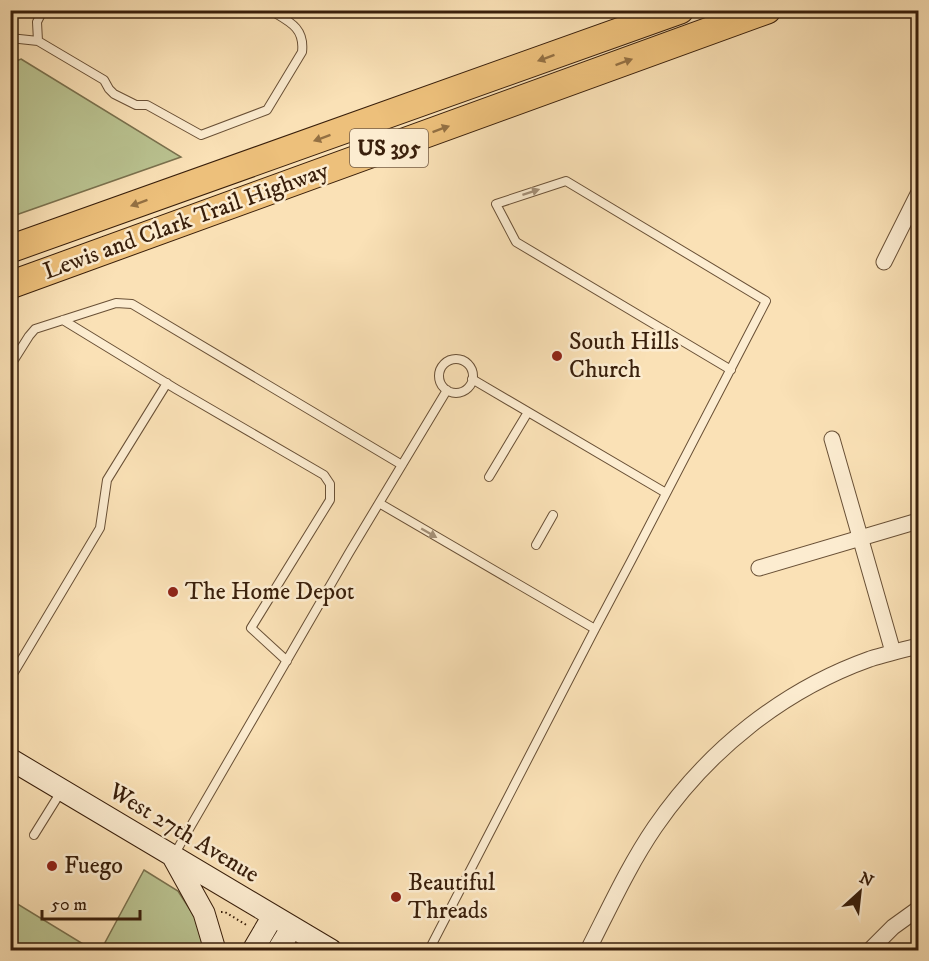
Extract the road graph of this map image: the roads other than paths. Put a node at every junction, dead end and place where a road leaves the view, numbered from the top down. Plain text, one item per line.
1 (43, 10) edge
2 (270, 10) edge
3 (680, 10) edge
4 (767, 10) edge
5 (10, 38) edge
6 (38, 40) junction
7 (918, 194) edge
8 (10, 249) edge
9 (884, 262) dead end
10 (10, 285) edge
11 (63, 320) junction
12 (10, 366) edge
13 (731, 370) junction
14 (472, 379) junction
15 (167, 383) junction
16 (447, 390) junction
17 (528, 412) junction
18 (832, 439) dead end
19 (402, 465) junction
20 (489, 477) dead end
21 (666, 493) junction
22 (379, 504) junction
23 (553, 515) dead end
24 (918, 521) edge
25 (860, 538) junction
26 (536, 545) dead end
27 (759, 568) dead end
28 (595, 629) junction
29 (918, 646) edge
30 (893, 652) junction
31 (287, 661) junction
32 (10, 679) edge
33 (10, 759) edge
34 (62, 790) junction
35 (34, 835) dead end
36 (173, 856) junction
37 (918, 909) edge
38 (273, 916) junction
39 (292, 927) junction
40 (215, 951) edge
41 (253, 951) edge
42 (278, 951) edge
43 (331, 951) edge
44 (429, 951) edge
45 (588, 951) edge
46 (870, 951) edge

1 - 6 lane
2 - 6 lane
3 -> 8 highway, Lewis and Clark Trail Highway / US 395
10 -> 4 highway, Lewis and Clark Trail Highway / US 395
5 - 6 lane
7 - 9 street
11 - 12 lane
11 - 15 lane
11 - 19 lane
13 -> 13 lane
13 - 21 lane
14 - 16 lane
14 - 16 lane
14 - 17 lane
15 - 31 lane
15 - 32 lane
16 - 19 lane
17 - 20 lane
17 - 21 lane
18 - 25 street
19 - 22 lane
21 - 28 lane
22 -> 28 lane
22 - 31 lane
23 - 26 lane
24 - 25 street
25 - 27 street
25 - 30 street
28 - 44 lane
29 - 30 street
30 - 45 street
31 - 36 lane
33 - 34 main road, West 27th Avenue
34 - 35 lane
34 - 36 main road, West 27th Avenue
36 - 38 main road, West 27th Avenue
36 - 40 main road
37 - 46 street
38 - 39 main road, West 27th Avenue
38 - 41 main road
39 - 42 main road
39 - 43 main road, West 27th Avenue

